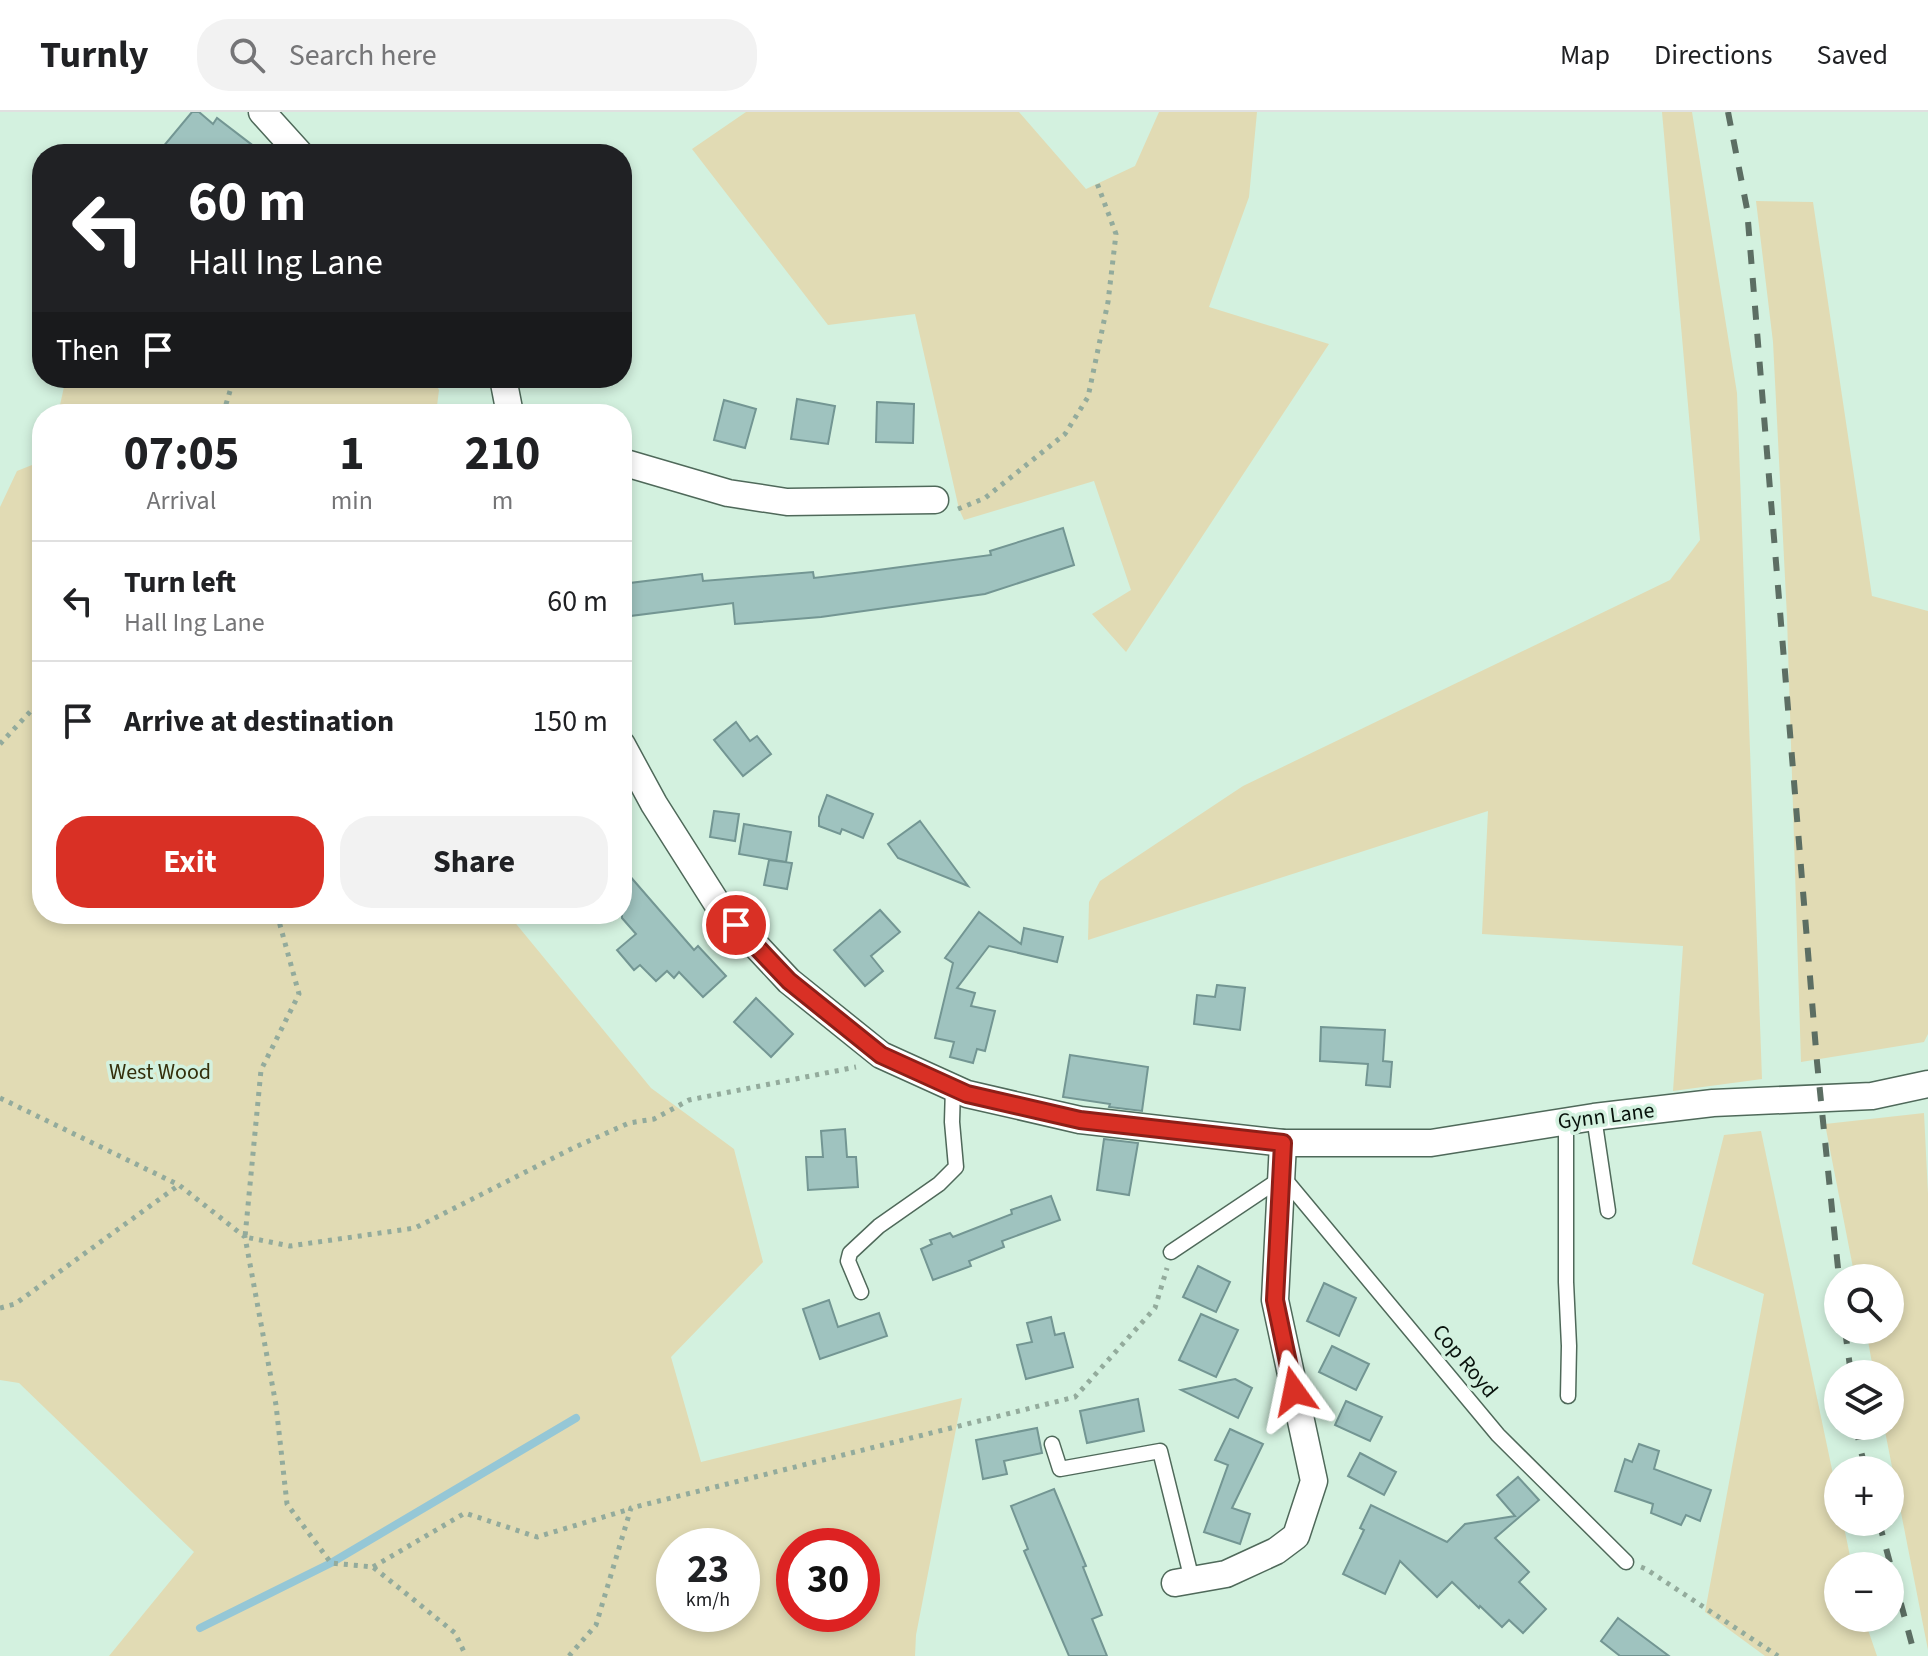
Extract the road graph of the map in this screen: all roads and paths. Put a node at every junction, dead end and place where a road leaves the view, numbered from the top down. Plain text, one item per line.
1 (262, 112) edge
2 (291, 144) edge
3 (1097, 183) dead end
4 (632, 465) edge
5 (935, 500) joint
6 (32, 710) edge
7 (0, 744) edge
8 (632, 763) edge
9 (280, 924) edge
10 (881, 1055) junction
11 (1928, 1084) edge
12 (953, 1087) junction
13 (0, 1098) edge
14 (1594, 1117) junction
15 (1566, 1120) junction
16 (1283, 1143) junction
17 (1283, 1177) junction
18 (179, 1185) junction
19 (1608, 1211) dead end
20 (245, 1237) junction
21 (1171, 1252) joint
22 (861, 1292) dead end
23 (0, 1308) edge
24 (1568, 1396) dead end
25 (1052, 1444) dead end
26 (631, 1508) junction
27 (1626, 1562) joint
28 (373, 1567) junction
29 (1184, 1582) joint
30 (466, 1656) edge
31 (569, 1656) edge
32 (1778, 1656) edge

1 - 2 street
3 - 5 path
4 - 5 street
6 - 7 path
8 - 10 street, Gynn Lane
9 - 20 path
10 - 12 street, Gynn Lane
10 - 20 path
11 - 14 street, Gynn Lane
12 - 16 street, Gynn Lane
12 - 22 lane
13 - 18 path
14 - 15 street, Gynn Lane
14 - 19 lane
15 - 16 street, Gynn Lane
15 - 24 lane
16 - 17 street
17 - 21 lane
17 - 27 lane, Cop Royd
17 - 29 street
18 - 20 path
18 - 23 path
20 - 28 path
21 - 26 path
25 - 29 lane
26 - 28 path
26 - 31 path
27 - 32 path
28 - 30 path

